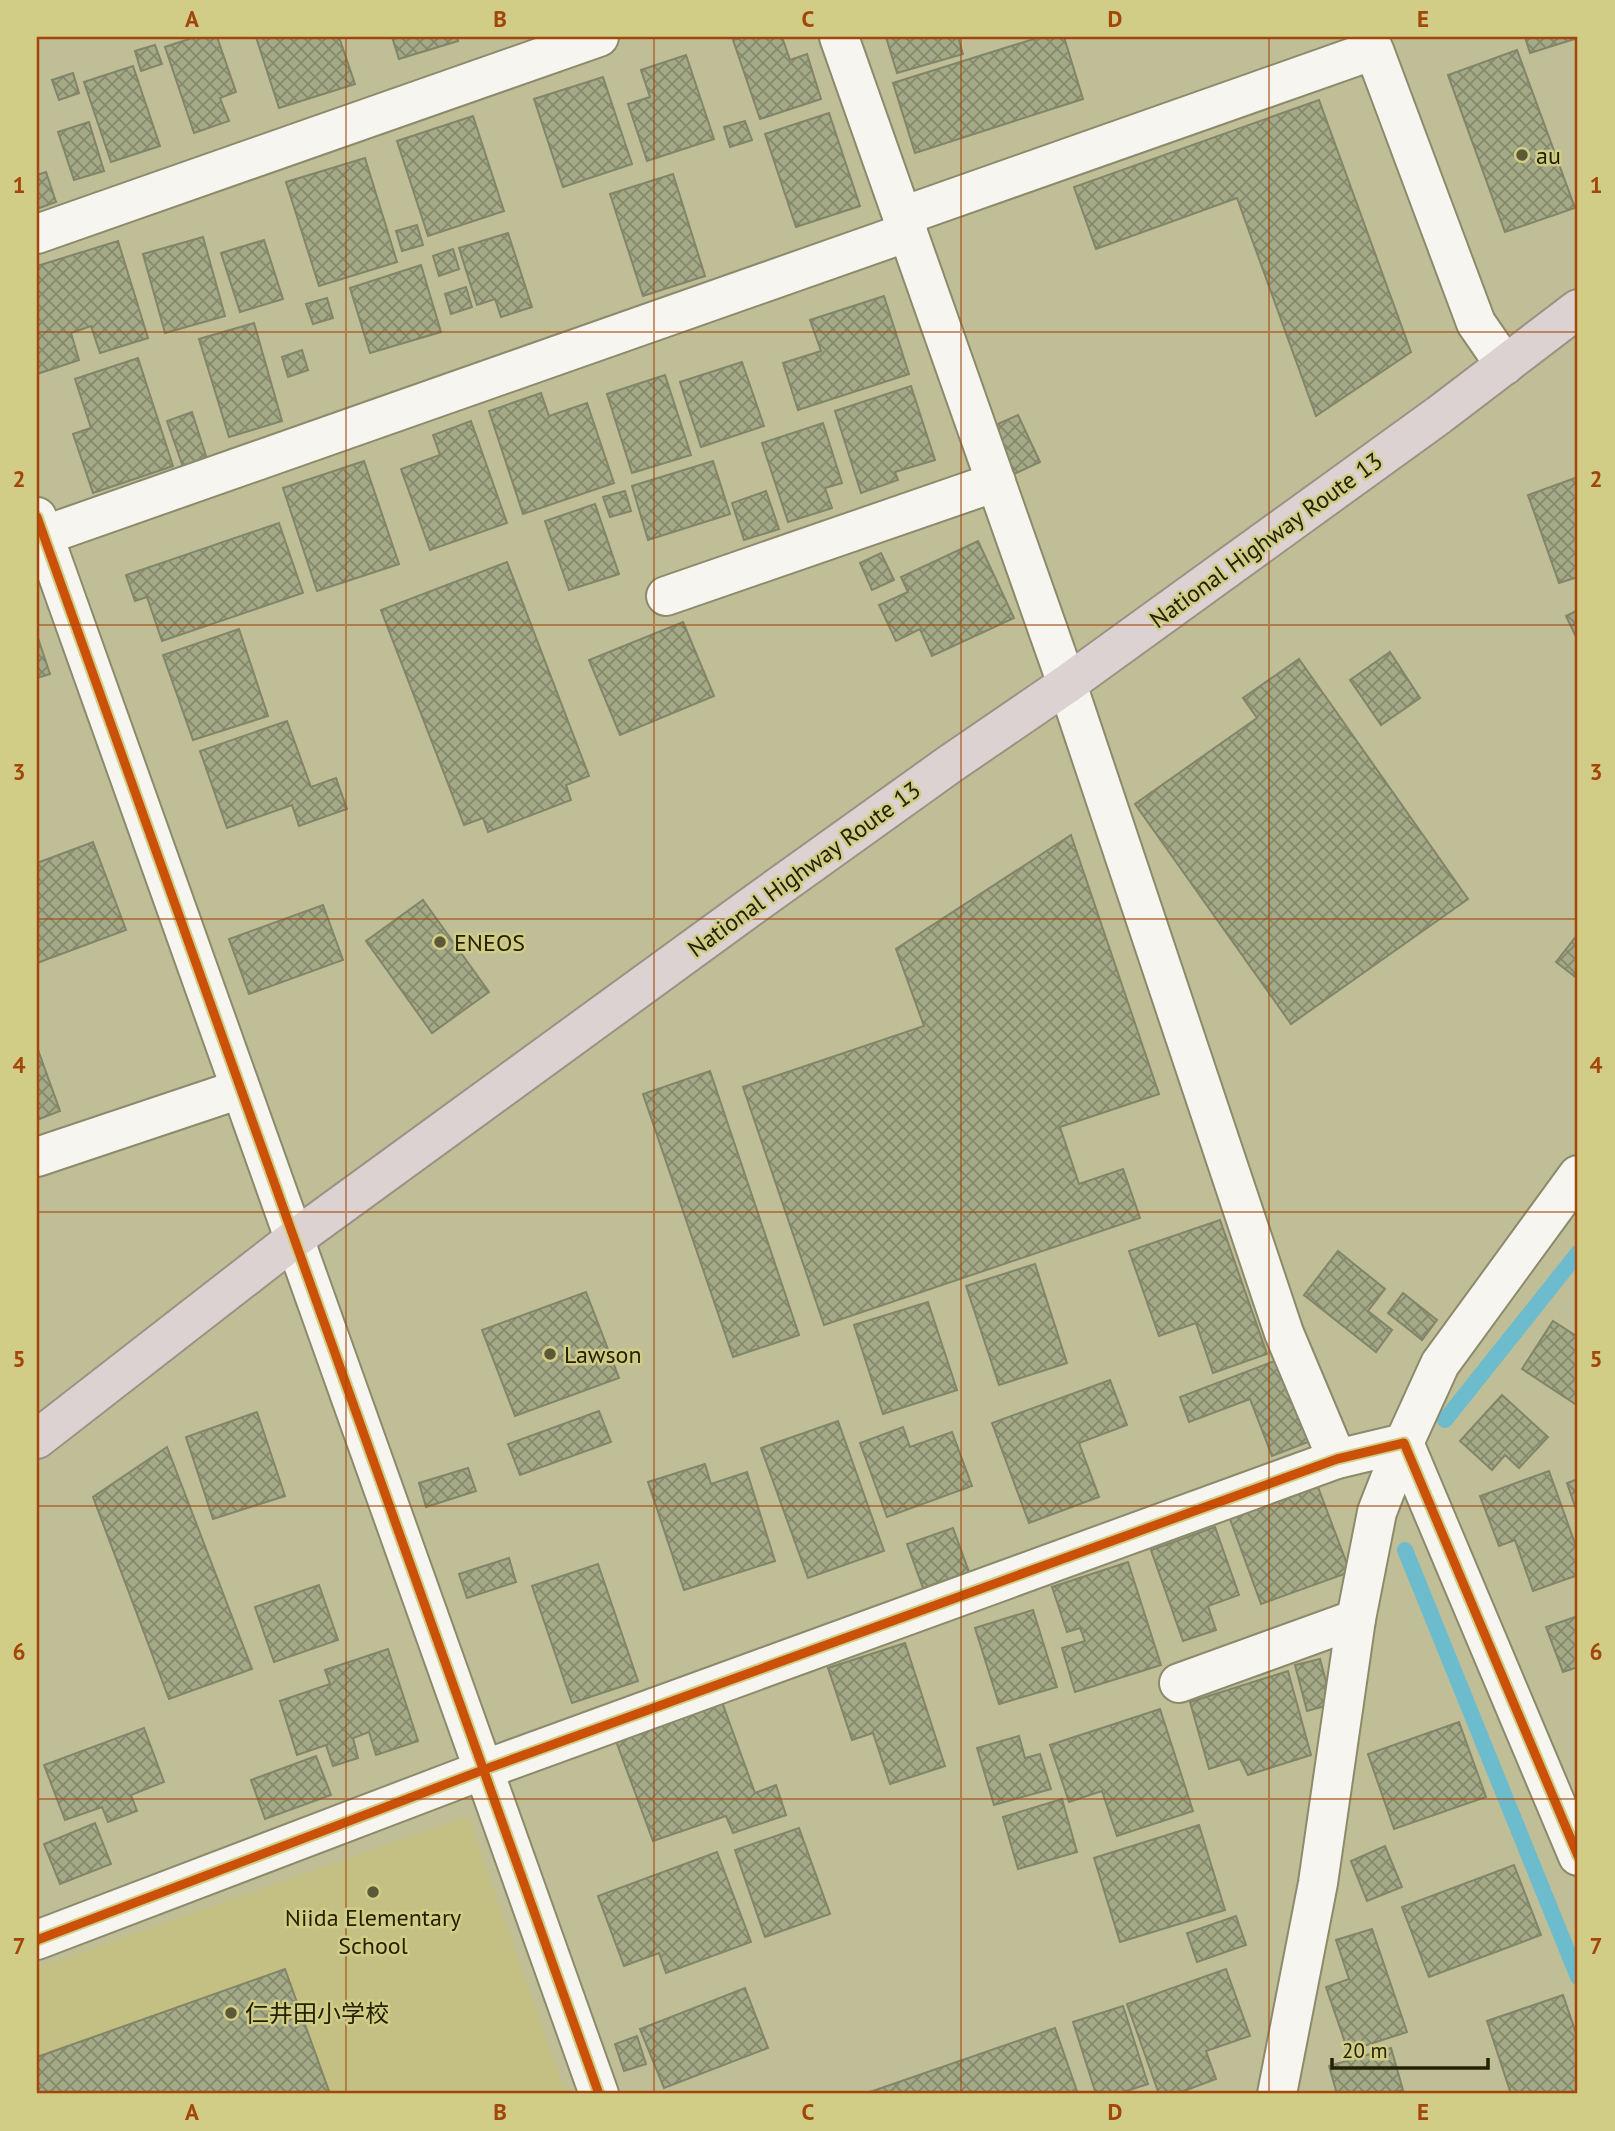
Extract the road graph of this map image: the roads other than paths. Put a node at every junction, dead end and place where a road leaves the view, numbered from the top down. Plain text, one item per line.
1 (599, 37) edge
2 (839, 37) edge
3 (905, 224) junction
4 (37, 234) edge
5 (1578, 309) edge
6 (1504, 365) junction
7 (996, 482) junction
8 (39, 531) edge
9 (666, 596) dead end
10 (1067, 684) junction
11 (240, 1089) junction
12 (37, 1157) edge
13 (1578, 1175) edge
14 (293, 1240) junction
15 (37, 1439) edge
16 (1404, 1443) junction
17 (1337, 1459) junction
18 (1356, 1619) junction
19 (1179, 1683) dead end
20 (483, 1770) junction
21 (1578, 1856) edge
22 (37, 1940) edge
23 (599, 2094) edge
24 (1277, 2094) edge

1 - 4 street
2 - 3 street
3 - 6 street
3 - 7 street
3 - 8 street
5 - 6 highway, National Highway Route 13
6 - 10 highway, National Highway Route 13
7 - 9 street
7 - 10 street
8 - 11 street
10 - 14 highway, National Highway Route 13
10 - 17 street
11 - 12 street
11 - 14 street
13 - 16 street
14 - 15 highway, National Highway Route 13
14 - 20 street
16 - 17 street
16 - 18 street
16 - 21 street
17 - 20 street
18 - 19 street
18 - 24 street
20 - 22 street
20 - 23 street

